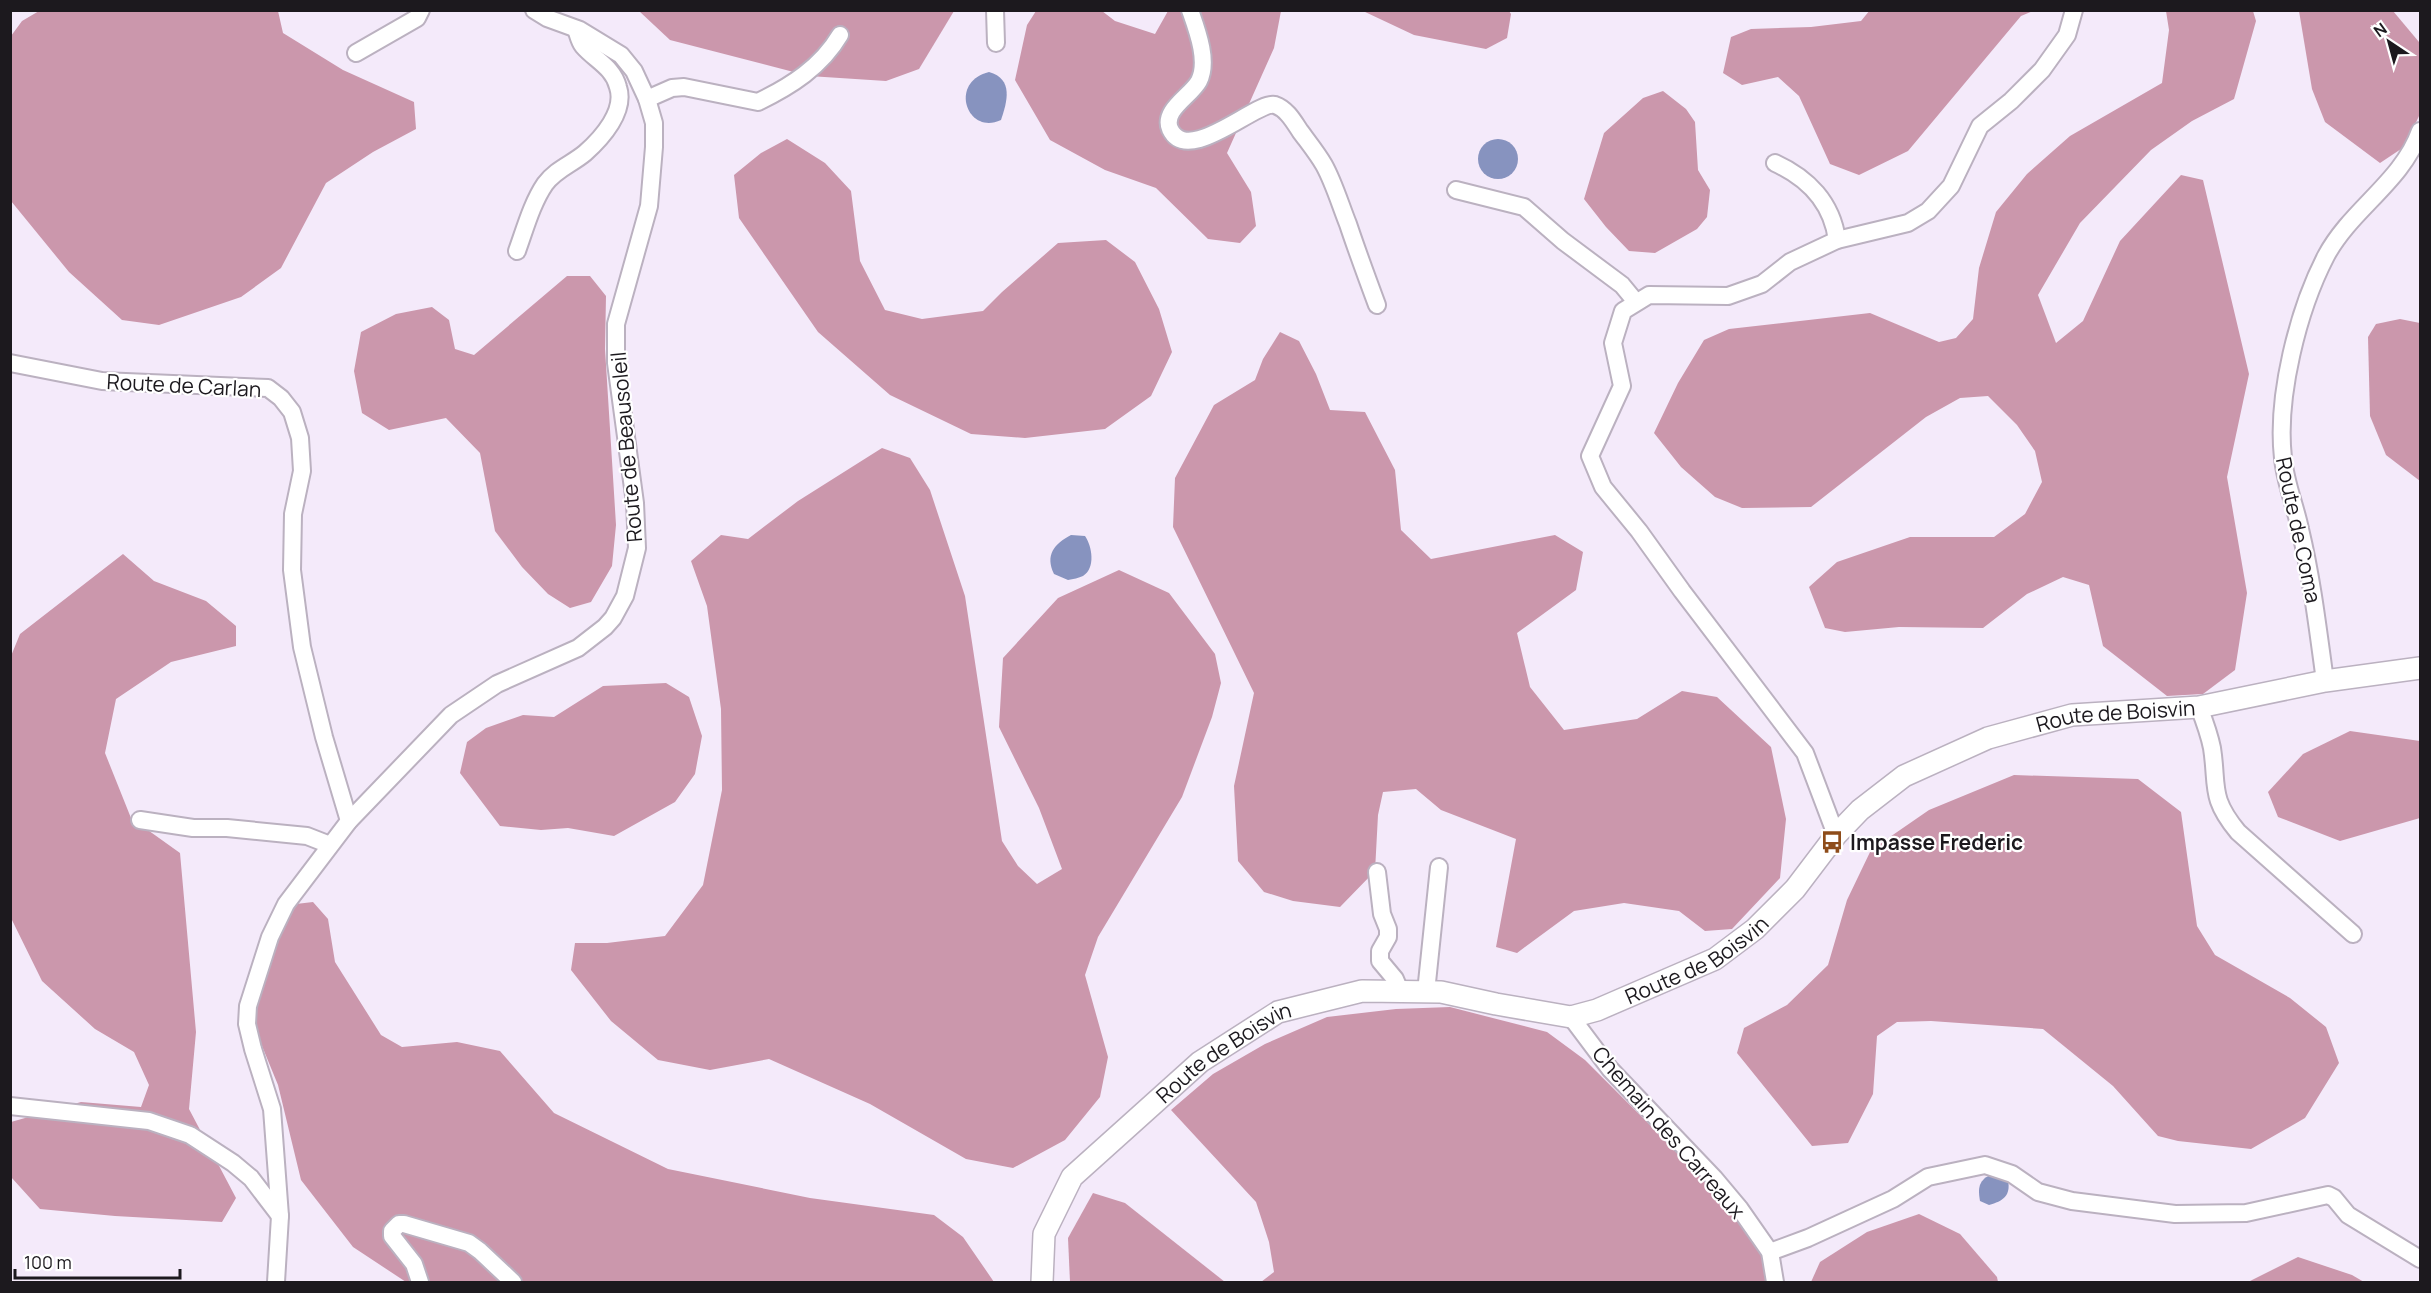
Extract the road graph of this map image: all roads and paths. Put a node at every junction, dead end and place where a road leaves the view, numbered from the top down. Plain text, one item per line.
1 (421, 10) edge
2 (534, 10) edge
3 (995, 10) edge
4 (1190, 10) edge
5 (2074, 10) edge
6 (576, 28) junction
7 (840, 35) dead end
8 (996, 43) dead end
9 (356, 54) dead end
10 (647, 99) junction
11 (2421, 131) edge
12 (2413, 162) edge
13 (1775, 163) dead end
14 (1456, 190) dead end
15 (1838, 240) junction
16 (517, 251) dead end
17 (1636, 302) junction
18 (1377, 305) dead end
19 (10, 363) edge
20 (2421, 668) edge
21 (2325, 681) junction
22 (2199, 707) junction
23 (140, 820) dead end
24 (349, 820) junction
25 (1836, 836) junction
26 (330, 845) junction
27 (1439, 867) dead end
28 (1377, 873) dead end
29 (2353, 934) dead end
30 (1400, 991) junction
31 (1426, 992) junction
32 (1571, 1017) junction
33 (10, 1106) edge
34 (280, 1216) junction
35 (1770, 1252) junction
36 (2421, 1259) edge
37 (276, 1282) edge
38 (420, 1282) edge
39 (513, 1282) edge
40 (1042, 1282) edge
41 (1775, 1282) edge

1 - 9 street
2 - 6 street, Route de Beausoleil
3 - 8 street
4 - 18 street
5 - 15 street
6 - 10 street, Route de Beausoleil
6 - 16 street
7 - 10 street
10 - 24 street, Route de Beausoleil
11 - 12 street, Route de Coma
12 - 21 street, Route de Coma
13 - 15 street
14 - 17 street
15 - 17 street
17 - 25 street
19 - 24 street, Route de Carlan
20 - 21 main road, Route de Boisvin
21 - 22 main road, Route de Boisvin
22 - 25 main road, Route de Boisvin
22 - 29 street
23 - 26 street
24 - 26 street, Route de Beausoleil
25 - 32 main road, Route de Boisvin
26 - 34 street, Route de Beausoleil
27 - 31 street
28 - 30 street
30 - 31 main road, Route de Boisvin
30 - 40 main road, Route de Boisvin
31 - 32 main road, Route de Boisvin
32 - 35 street, Chemain des Carreaux
33 - 34 street
34 - 37 street, Route de Beausoleil
35 - 36 street
35 - 41 street, Chemain des Carreaux
38 - 39 street

